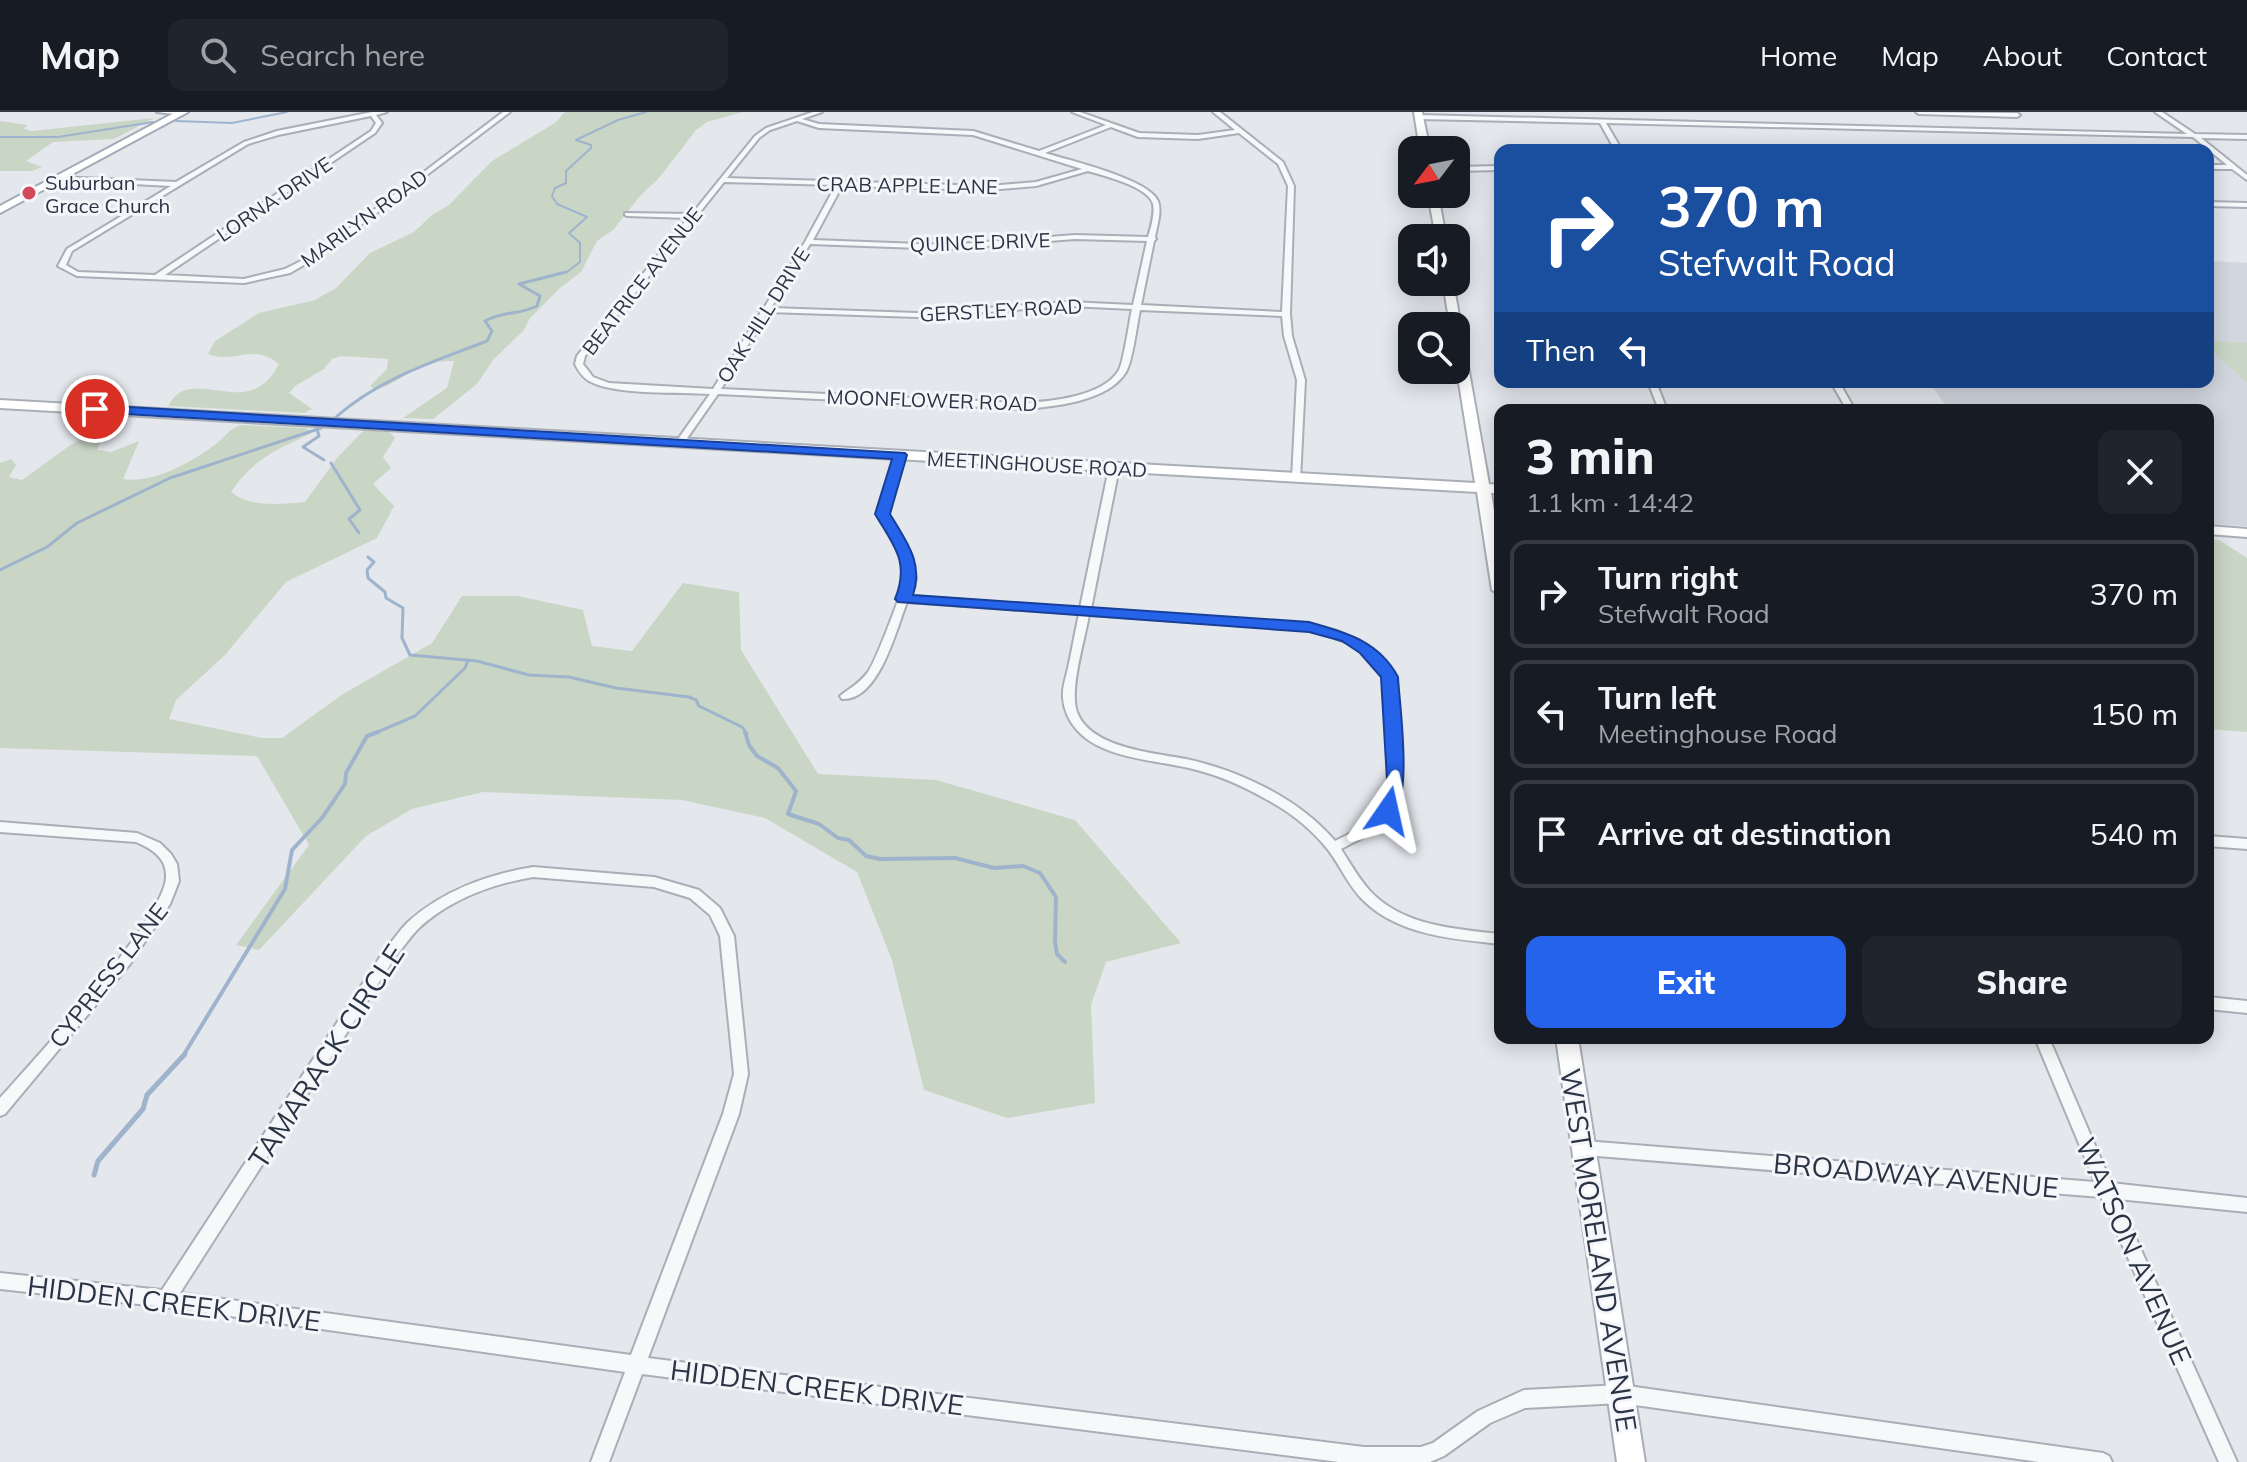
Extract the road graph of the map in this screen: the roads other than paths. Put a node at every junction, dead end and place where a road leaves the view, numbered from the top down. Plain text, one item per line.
1 (160, 112) edge
2 (182, 112) edge
3 (384, 112) edge
4 (507, 112) edge
5 (819, 112) edge
6 (1075, 112) edge
7 (1216, 112) edge
8 (1919, 112) edge
9 (2158, 112) edge
10 (2016, 113) edge
11 (372, 114) junction
12 (1418, 115) edge
13 (798, 120) junction
14 (1602, 121) junction
15 (1109, 126) junction
16 (1239, 131) junction
17 (1422, 136) edge
18 (2196, 137) junction
19 (2247, 137) edge
20 (1615, 144) edge
21 (2204, 144) edge
22 (2214, 152) edge
23 (1040, 153) junction
24 (2214, 167) edge
25 (1089, 168) junction
26 (1494, 168) edge
27 (2233, 168) junction
28 (2247, 168) edge
29 (1470, 169) edge
30 (58, 178) junction
31 (2247, 178) edge
32 (722, 180) junction
33 (840, 183) junction
34 (176, 184) junction
35 (2214, 204) edge
36 (2247, 205) edge
37 (0, 210) edge
38 (627, 214) dead end
39 (693, 216) junction
40 (1153, 239) junction
41 (808, 242) junction
42 (156, 278) junction
43 (1134, 307) junction
44 (763, 310) junction
45 (1286, 314) junction
46 (1466, 384) edge
47 (716, 391) junction
48 (0, 404) edge
49 (680, 442) junction
50 (900, 455) junction
51 (1114, 468) junction
52 (1297, 478) junction
53 (1483, 489) junction
54 (1494, 489) edge
55 (2214, 530) edge
56 (2247, 533) edge
57 (1494, 554) edge
58 (903, 599) junction
59 (1086, 612) junction
60 (846, 696) dead end
61 (0, 827) edge
62 (2214, 841) edge
63 (2247, 844) edge
64 (1333, 848) junction
65 (1494, 938) edge
66 (2214, 1004) edge
67 (2247, 1007) edge
68 (1568, 1044) edge
69 (2045, 1044) edge
70 (0, 1109) edge
71 (1585, 1148) junction
72 (2106, 1190) junction
73 (2247, 1205) edge
74 (0, 1281) edge
75 (166, 1299) junction
76 (638, 1365) junction
77 (1621, 1394) junction
78 (600, 1462) edge
79 (1631, 1462) edge
80 (2103, 1462) edge
81 (2228, 1462) edge

1 - 2 street
2 - 30 main road
3 - 11 street
4 - 42 street, MARILYN ROAD
5 - 13 street, BEATRICE AVENUE
6 - 15 street
7 - 16 street
8 - 10 street
9 - 18 street
11 - 34 street
11 - 42 street, LORNA DRIVE
12 - 14 street
12 - 17 street
13 - 23 street
13 - 32 street, BEATRICE AVENUE
14 - 18 street
14 - 20 street
15 - 16 street
15 - 23 street
16 - 45 street
18 - 19 street
18 - 21 street
22 - 27 street
23 - 25 street
24 - 27 street
25 - 33 street, CRAB APPLE LANE
25 - 40 street
26 - 29 street
27 - 28 street
27 - 31 street
30 - 34 street
30 - 37 main road
32 - 33 street, CRAB APPLE LANE
32 - 39 street, BEATRICE AVENUE
33 - 41 street, OAK HILL DRIVE
34 - 42 street, MARILYN ROAD
35 - 36 street
38 - 39 street
39 - 47 street, BEATRICE AVENUE
40 - 41 street, QUINCE DRIVE
40 - 43 street
41 - 44 street, OAK HILL DRIVE
43 - 44 street, GERSTLEY ROAD
43 - 45 street, GERSTLEY ROAD
43 - 47 street, MOONFLOWER ROAD
44 - 47 street, OAK HILL DRIVE
45 - 52 street
46 - 53 street
47 - 49 street, OAK HILL DRIVE
48 - 49 street, MEETINGHOUSE ROAD
49 - 50 street, MEETINGHOUSE ROAD
50 - 51 street, MEETINGHOUSE ROAD
50 - 58 street
51 - 52 street, MEETINGHOUSE ROAD
51 - 59 street
52 - 53 street, MEETINGHOUSE ROAD
53 - 54 street, MEETINGHOUSE ROAD
53 - 57 street
55 - 56 street
58 - 59 street
58 - 60 street
59 - 64 street
59 - 64 street
61 - 70 street, CYPRESS LANE
62 - 63 street
64 - 65 street
66 - 67 street
68 - 71 street, WEST MORELAND AVENUE
69 - 72 street, WATSON AVENUE
71 - 72 street, BROADWAY AVENUE
71 - 77 street, WEST MORELAND AVENUE
72 - 73 street, BROADWAY AVENUE
72 - 81 street, WATSON AVENUE
74 - 75 street, HIDDEN CREEK DRIVE
75 - 76 street, HIDDEN CREEK DRIVE
75 - 76 street, TAMARACK CIRCLE
76 - 77 street, HIDDEN CREEK DRIVE
76 - 78 street, TAMARACK CIRCLE
77 - 79 street, WEST MORELAND AVENUE
77 - 80 street, HIDDEN CREEK DRIVE

